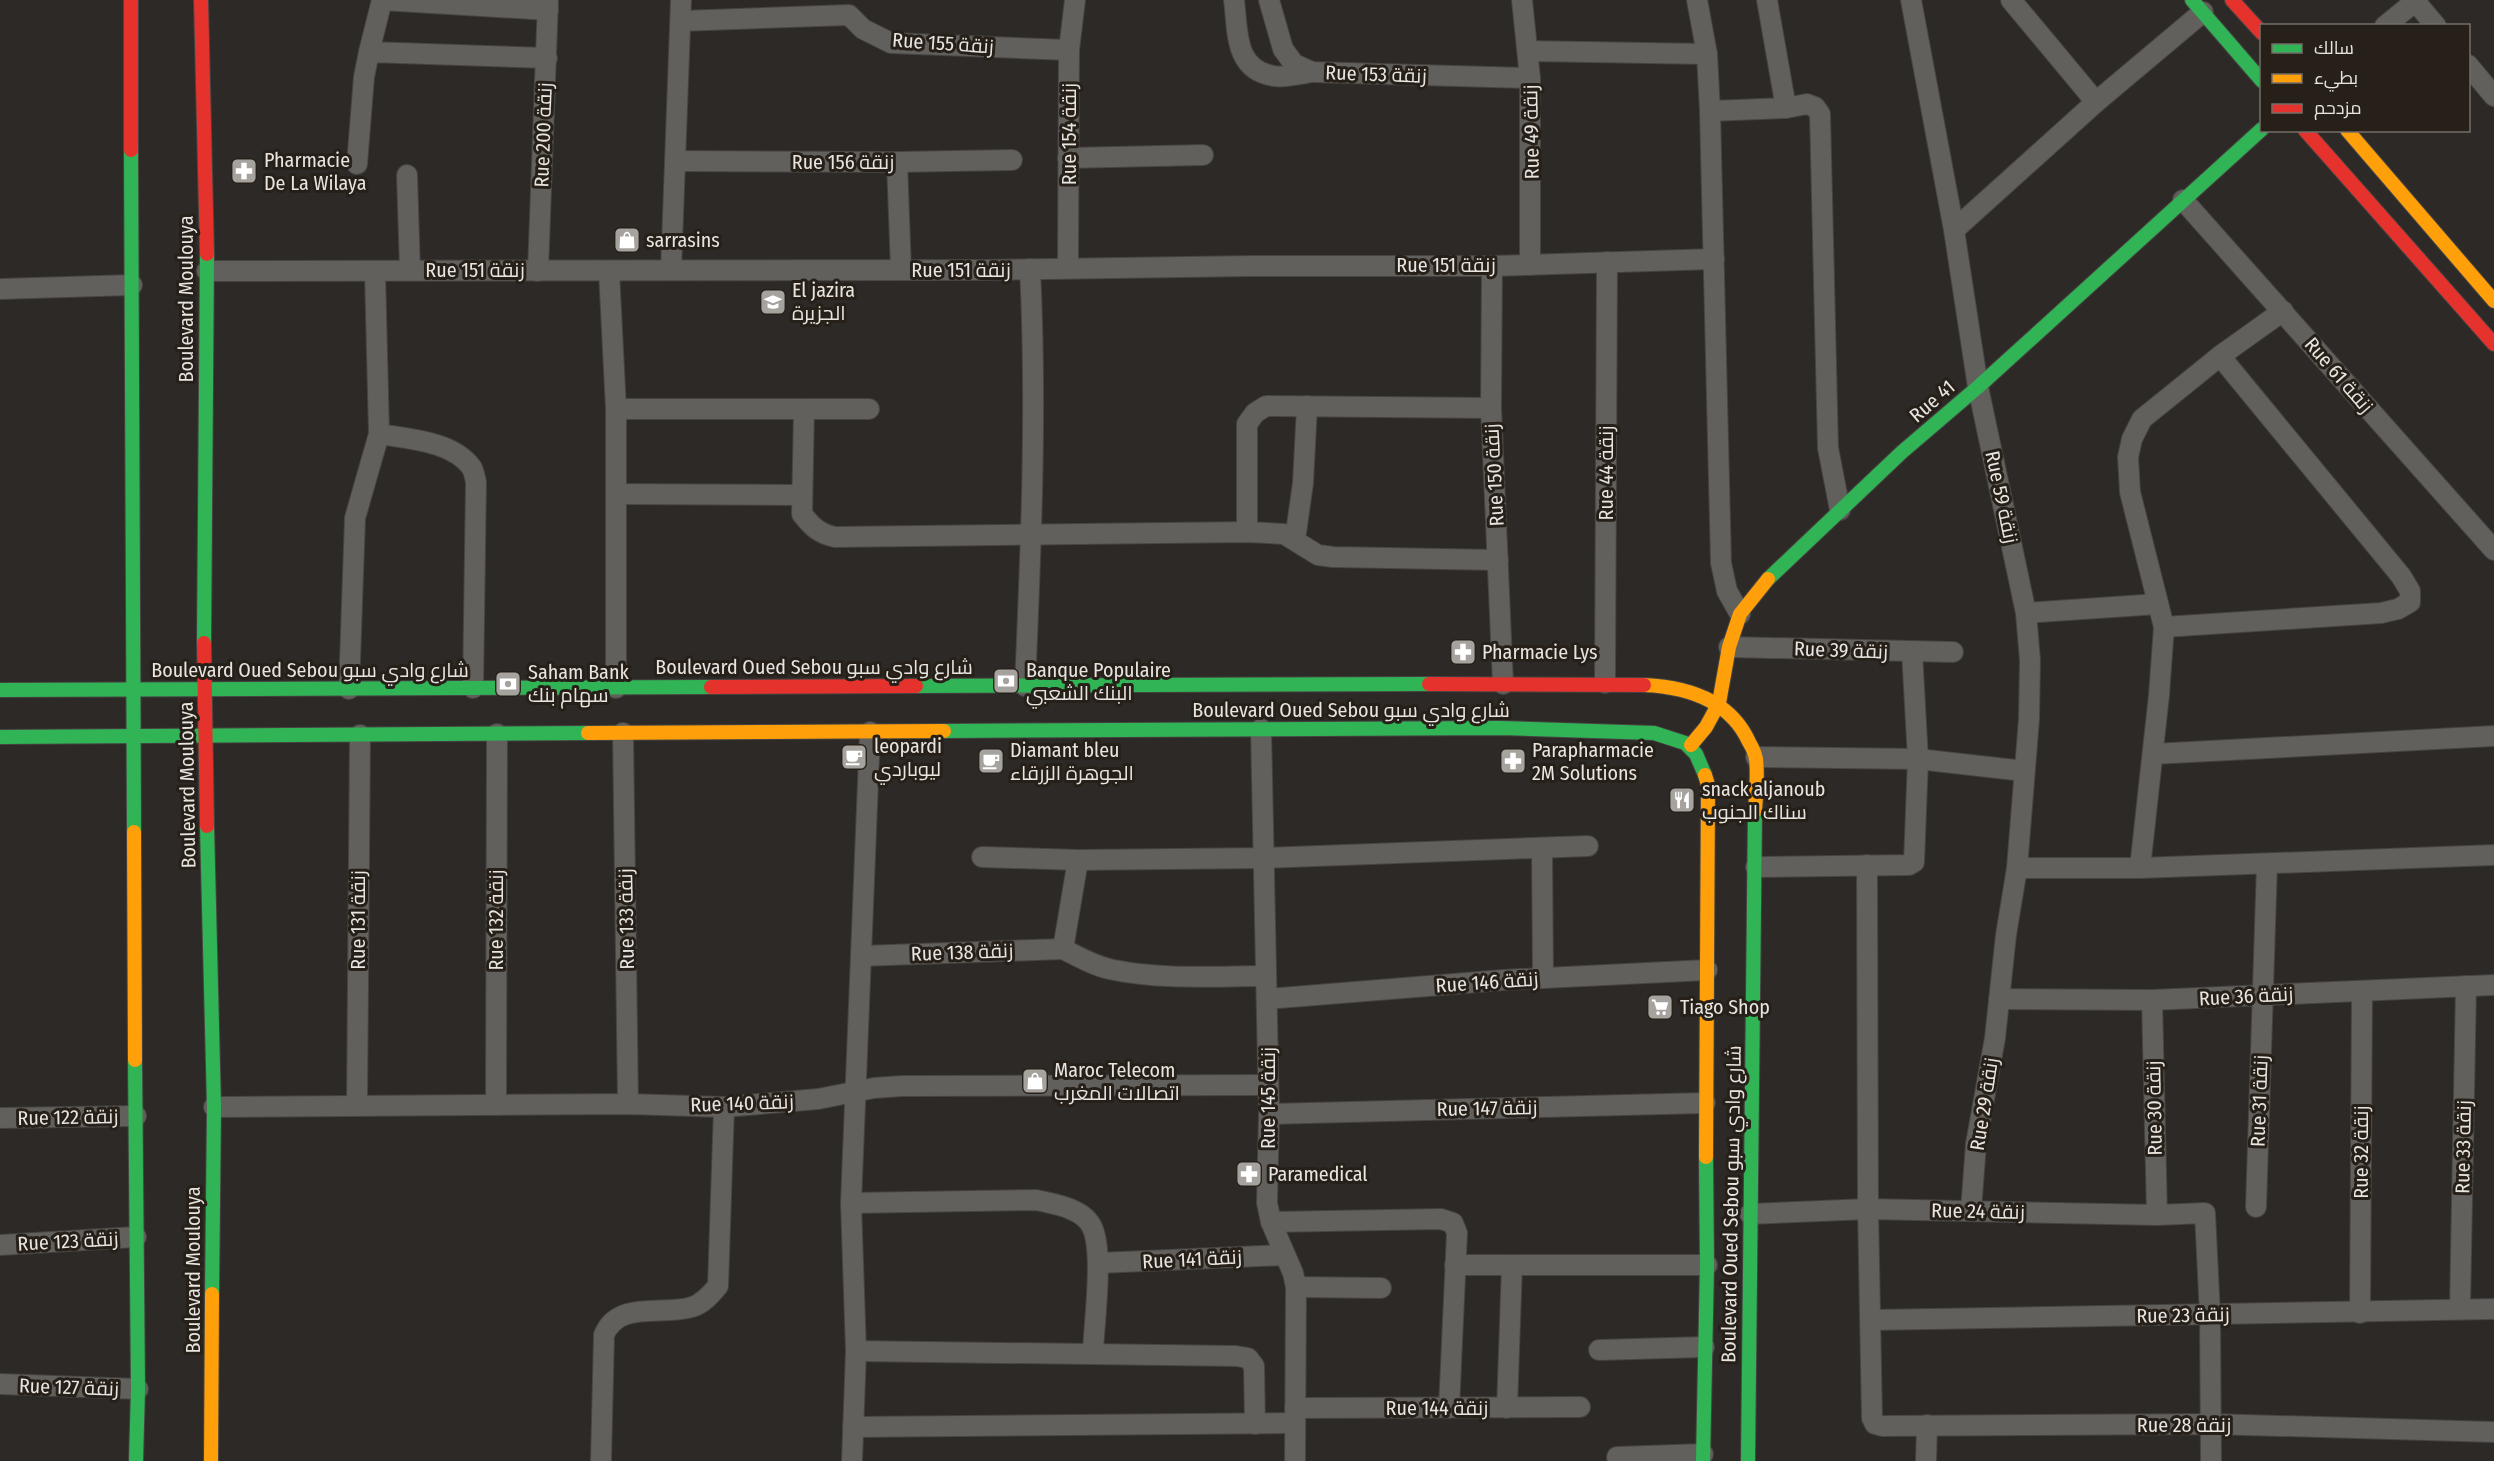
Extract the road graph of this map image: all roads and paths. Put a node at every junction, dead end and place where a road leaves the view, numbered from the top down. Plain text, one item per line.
1 (131, 0) edge
2 (201, 0) edge
3 (382, 0) edge
4 (681, 0) edge
5 (1075, 0) edge
6 (1234, 0) edge
7 (1269, 0) edge
8 (1522, 0) edge
9 (1697, 0) edge
10 (1767, 0) edge
11 (1911, 0) edge
12 (2011, 0) edge
13 (2232, 0) edge
14 (2416, 0) edge
15 (548, 5) edge
16 (2197, 6) edge
17 (853, 7) edge
18 (681, 21) junction
19 (2387, 24) edge
20 (2434, 24) edge
21 (2260, 31) edge
22 (1069, 50) junction
23 (1528, 51) junction
24 (369, 52) junction
25 (1707, 54) junction
26 (547, 57) junction
27 (2470, 66) edge
28 (1312, 72) junction
29 (1530, 78) junction
30 (2260, 79) edge
31 (2494, 96) edge
32 (2096, 102) junction
33 (1786, 108) junction
34 (1710, 111) junction
35 (2260, 131) edge
36 (2307, 132) edge
37 (2349, 132) edge
38 (1203, 155) dead end
39 (1068, 158) junction
40 (1012, 160) dead end
41 (675, 161) junction
42 (897, 162) junction
43 (357, 164) dead end
44 (406, 175) dead end
45 (2183, 200) junction
46 (1954, 230) junction
47 (1714, 259) junction
48 (1607, 262) junction
49 (1530, 265) junction
50 (1492, 266) junction
51 (1068, 267) junction
52 (1030, 269) junction
53 (410, 270) junction
54 (670, 270) junction
55 (901, 270) junction
56 (207, 271) junction
57 (538, 271) junction
58 (609, 271) junction
59 (375, 272) junction
60 (132, 285) junction
61 (0, 289) edge
62 (2494, 301) edge
63 (2283, 311) junction
64 (2494, 344) edge
65 (2220, 356) junction
66 (1978, 387) junction
67 (1307, 406) junction
68 (1491, 408) junction
69 (616, 409) junction
70 (804, 409) junction
71 (869, 409) dead end
72 (379, 434) junction
73 (616, 494) junction
74 (802, 495) junction
75 (1840, 510) junction
76 (1247, 532) junction
77 (1032, 536) junction
78 (1294, 540) junction
79 (2494, 550) edge
80 (1498, 560) junction
81 (2158, 604) junction
82 (2026, 613) junction
83 (1740, 614) junction
84 (2164, 627) junction
85 (1729, 647) junction
86 (1912, 652) junction
87 (1953, 652) dead end
88 (1605, 683) junction
89 (1503, 684) junction
90 (1025, 686) junction
91 (473, 688) junction
92 (616, 688) junction
93 (204, 689) junction
94 (349, 689) junction
95 (0, 690) edge
96 (133, 690) junction
97 (1719, 703) junction
98 (1262, 729) junction
99 (870, 732) junction
100 (623, 733) junction
101 (497, 734) junction
102 (360, 735) junction
103 (133, 736) junction
104 (205, 736) junction
105 (2494, 736) edge
106 (0, 737) edge
107 (1691, 745) junction
108 (2153, 754) junction
109 (1756, 757) junction
110 (1918, 759) junction
111 (2024, 771) junction
112 (1588, 846) dead end
113 (1542, 849) junction
114 (2494, 855) edge
115 (982, 857) dead end
116 (1264, 858) junction
117 (1078, 860) junction
118 (2267, 864) junction
119 (1867, 865) junction
120 (1756, 867) junction
121 (2017, 868) junction
122 (2140, 868) junction
123 (1063, 948) junction
124 (861, 956) junction
125 (1707, 970) junction
126 (1266, 976) junction
127 (1544, 978) junction
128 (2466, 986) junction
129 (2494, 986) edge
130 (2362, 991) junction
131 (2263, 995) junction
132 (1267, 999) junction
133 (1999, 999) junction
134 (2152, 1000) junction
135 (1268, 1085) junction
136 (855, 1091) junction
137 (1705, 1103) junction
138 (628, 1104) junction
139 (496, 1105) junction
140 (357, 1106) junction
141 (214, 1107) junction
142 (724, 1107) junction
143 (1269, 1114) junction
144 (136, 1116) junction
145 (0, 1118) edge
146 (851, 1203) junction
147 (2256, 1206) dead end
148 (1868, 1209) junction
149 (1971, 1210) junction
150 (1750, 1214) junction
151 (2157, 1215) junction
152 (1271, 1222) junction
153 (136, 1237) junction
154 (0, 1245) edge
155 (1285, 1255) junction
156 (1098, 1263) junction
157 (1455, 1265) junction
158 (1512, 1265) junction
159 (1707, 1265) junction
160 (1296, 1287) junction
161 (1381, 1288) dead end
162 (2460, 1308) junction
163 (2494, 1308) edge
164 (2360, 1313) junction
165 (2210, 1315) junction
166 (1872, 1320) junction
167 (1704, 1347) junction
168 (1599, 1350) dead end
169 (856, 1351) junction
170 (1093, 1352) junction
171 (0, 1384) edge
172 (138, 1389) junction
173 (1580, 1407) dead end
174 (1449, 1408) junction
175 (1507, 1408) junction
176 (1294, 1416) junction
177 (1255, 1424) junction
178 (2211, 1424) junction
179 (1928, 1425) junction
180 (853, 1427) junction
181 (2494, 1432) edge
182 (1617, 1457) dead end
183 (1703, 1458) edge
184 (136, 1461) edge
185 (211, 1461) edge
186 (601, 1461) edge
187 (852, 1461) edge
188 (1295, 1461) edge
189 (1748, 1461) edge
190 (1926, 1461) edge
191 (2211, 1461) edge

1 - 60 street
2 - 56 street, Boulevard Moulouya
3 - 15 street
3 - 24 street
4 - 18 street
5 - 22 street, Rue 154 زنقة
6 - 28 street
7 - 28 street, Rue 153 زنقة
8 - 23 street, Rue 49 زنقة
9 - 25 street
10 - 33 street
11 - 46 street, Rue 59 زنقة
12 - 32 street
13 - 21 street
14 - 19 street
14 - 20 street
15 - 26 street, Rue 200 زنقة
16 - 30 street
16 - 32 street
17 - 18 street, Rue 155 زنقة
17 - 22 street, Rue 155 زنقة
18 - 41 street
22 - 39 street, Rue 154 زنقة
23 - 25 street
23 - 29 street, Rue 49 زنقة
24 - 26 street
24 - 43 street
25 - 34 street
26 - 57 street, Rue 200 زنقة
27 - 31 street
28 - 29 street, Rue 153 زنقة
29 - 49 street, Rue 49 زنقة
32 - 46 street
33 - 34 street
33 - 75 street
34 - 47 street
35 - 45 street, Rue 41
36 - 64 street
37 - 62 street
38 - 39 street
39 - 51 street, Rue 154 زنقة
40 - 42 street, Rue 156 زنقة
41 - 42 street, Rue 156 زنقة
41 - 54 street
42 - 55 street
44 - 53 street
45 - 63 street, Rue 61 زنقة
45 - 66 street, Rue 41
46 - 66 street, Rue 59 زنقة
47 - 48 street, Rue 151 زنقة
47 - 83 street
48 - 49 street, Rue 151 زنقة
48 - 88 street, Rue 44 زنقة
49 - 50 street, Rue 151 زنقة
50 - 51 street, Rue 151 زنقة
50 - 68 street, Rue 150 زنقة
51 - 52 street, Rue 151 زنقة
52 - 55 street, Rue 151 زنقة
52 - 77 street
53 - 57 street, Rue 151 زنقة
53 - 59 street, Rue 151 زنقة
54 - 55 street, Rue 151 زنقة
54 - 58 street, Rue 151 زنقة
56 - 59 street, Rue 151 زنقة
56 - 93 street, Boulevard Moulouya
57 - 58 street, Rue 151 زنقة
58 - 69 street
59 - 72 street
60 - 61 street
60 - 96 street
63 - 65 street
63 - 79 street, Rue 61 زنقة
65 - 81 street
65 - 84 street
66 - 75 street, Rue 41
66 - 82 street, Rue 59 زنقة
67 - 68 street
67 - 76 street
67 - 78 street
68 - 80 street, Rue 150 زنقة
69 - 70 street
69 - 73 street
70 - 71 street
70 - 74 street
72 - 91 street
72 - 94 street
73 - 74 street
73 - 92 street
74 - 77 street
75 - 83 street, Rue 41
76 - 77 street
76 - 78 street
77 - 90 street
78 - 80 street
80 - 89 street, Rue 150 زنقة
81 - 82 street
81 - 84 street
82 - 111 street, Rue 59 زنقة
83 - 85 street, Rue 41
84 - 108 street
85 - 86 street, Rue 39 زنقة
85 - 97 street, Rue 41
86 - 87 street, Rue 39 زنقة
86 - 110 street
88 - 89 street, Boulevard Oued Sebou شارع وادي سبو
88 - 97 street, Boulevard Oued Sebou شارع وادي سبو
89 - 90 street, Boulevard Oued Sebou شارع وادي سبو
90 - 92 street, Boulevard Oued Sebou شارع وادي سبو
91 - 92 street, Boulevard Oued Sebou شارع وادي سبو
91 - 94 street, Boulevard Oued Sebou شارع وادي سبو
93 - 94 street, Boulevard Oued Sebou شارع وادي سبو
93 - 96 street, Boulevard Oued Sebou شارع وادي سبو
93 - 104 street, Boulevard Moulouya
95 - 96 street, Boulevard Oued Sebou شارع وادي سبو
96 - 103 street
97 - 107 street, Rue 41
97 - 109 street, Boulevard Oued Sebou شارع وادي سبو
98 - 99 street, Boulevard Oued Sebou شارع وادي سبو
98 - 107 street, Boulevard Oued Sebou شارع وادي سبو
98 - 116 street, Rue 145 زنقة
99 - 100 street, Boulevard Oued Sebou شارع وادي سبو
99 - 124 street
100 - 101 street, Boulevard Oued Sebou شارع وادي سبو
100 - 138 street, Rue 133 زنقة
101 - 102 street, Boulevard Oued Sebou شارع وادي سبو
101 - 139 street, Rue 132 زنقة
102 - 104 street, Boulevard Oued Sebou شارع وادي سبو
102 - 140 street, Rue 131 زنقة
103 - 104 street, Boulevard Oued Sebou شارع وادي سبو
103 - 106 street, Boulevard Oued Sebou شارع وادي سبو
103 - 144 street
104 - 141 street, Boulevard Moulouya
105 - 108 street
107 - 125 street, Boulevard Oued Sebou شارع وادي سبو
108 - 122 street
109 - 110 street
109 - 120 street, Boulevard Oued Sebou شارع وادي سبو
110 - 111 street
110 - 119 street
111 - 121 street, Rue 59 زنقة
112 - 113 street
113 - 116 street
113 - 127 street
114 - 118 street
115 - 117 street
116 - 117 street
116 - 126 street, Rue 145 زنقة
117 - 123 street
118 - 122 street
118 - 131 street, Rue 31 زنقة
119 - 120 street
119 - 148 street
120 - 150 street, Boulevard Oued Sebou شارع وادي سبو
121 - 122 street
121 - 133 street, Rue 59 زنقة
123 - 124 street, Rue 138 زنقة
123 - 126 street
124 - 136 street
125 - 127 street, Rue 146 زنقة
125 - 137 street, Boulevard Oued Sebou شارع وادي سبو
126 - 132 street, Rue 145 زنقة
127 - 132 street, Rue 146 زنقة
128 - 129 street, Rue 36 زنقة
128 - 130 street, Rue 36 زنقة
128 - 162 street, Rue 33 زنقة
130 - 131 street, Rue 36 زنقة
130 - 164 street, Rue 32 زنقة
131 - 134 street, Rue 36 زنقة
131 - 147 street, Rue 31 زنقة
132 - 135 street, Rue 145 زنقة
133 - 134 street, Rue 36 زنقة
133 - 149 street, Rue 29 زنقة
134 - 151 street, Rue 30 زنقة
135 - 136 street, Rue 140 زنقة
135 - 143 street, Rue 145 زنقة
136 - 142 street, Rue 140 زنقة
136 - 146 street
137 - 143 street, Rue 147 زنقة
137 - 159 street, Boulevard Oued Sebou شارع وادي سبو
138 - 139 street, Rue 140 زنقة
138 - 142 street, Rue 140 زنقة
139 - 140 street, Rue 140 زنقة
140 - 141 street, Rue 140 زنقة
141 - 185 street, Boulevard Moulouya
142 - 186 street
143 - 152 street, Rue 145 زنقة
144 - 145 street, Rue 122 زنقة
144 - 153 street
146 - 156 street
146 - 169 street
148 - 149 street, Rue 24 زنقة
148 - 150 street, Rue 24 زنقة
148 - 166 street
149 - 151 street, Rue 24 زنقة
150 - 189 street, Boulevard Oued Sebou شارع وادي سبو
151 - 165 street, Rue 24 زنقة
152 - 155 street, Rue 145 زنقة
152 - 157 street
153 - 154 street, Rue 123 زنقة
153 - 172 street
155 - 156 street, Rue 141 زنقة
155 - 160 street, Rue 145 زنقة
156 - 170 street
157 - 158 street
157 - 174 street
158 - 159 street
158 - 175 street
159 - 167 street, Boulevard Oued Sebou شارع وادي سبو
160 - 161 street
160 - 176 street, Rue 145 زنقة
162 - 163 street, Rue 23 زنقة
162 - 164 street, Rue 23 زنقة
164 - 165 street, Rue 23 زنقة
165 - 166 street, Rue 23 زنقة
165 - 178 street
166 - 179 street, Rue 28 زنقة
167 - 168 street
167 - 183 street, Boulevard Oued Sebou شارع وادي سبو
169 - 170 street
169 - 180 street
170 - 177 street
171 - 172 street, Rue 127 زنقة
172 - 184 street
173 - 175 street, Rue 144 زنقة
174 - 175 street, Rue 144 زنقة
174 - 176 street, Rue 144 زنقة
176 - 177 street, Rue 144 زنقة
176 - 188 street, Rue 145 زنقة
177 - 180 street, Rue 144 زنقة
178 - 179 street, Rue 28 زنقة
178 - 181 street, Rue 28 زنقة
178 - 191 street
179 - 190 street
180 - 187 street
182 - 183 street

